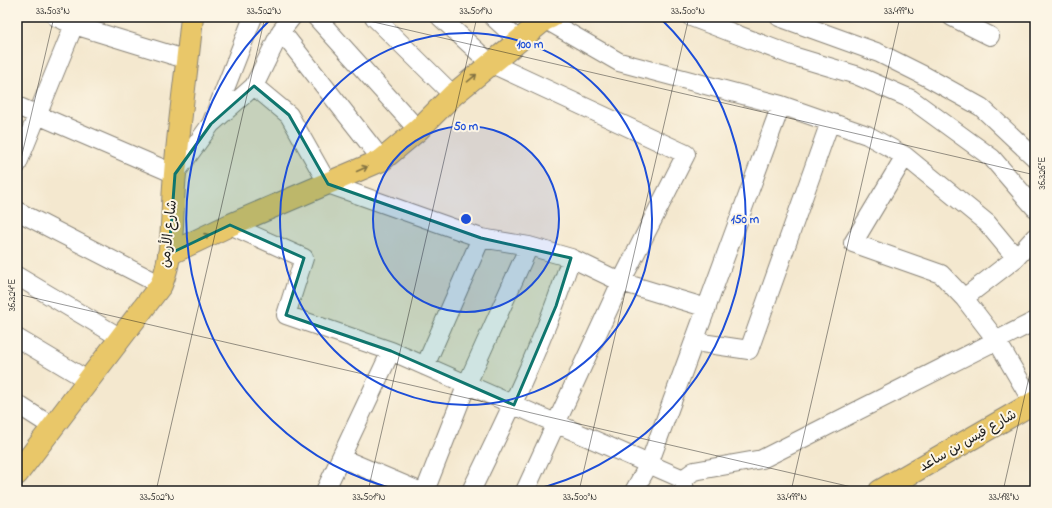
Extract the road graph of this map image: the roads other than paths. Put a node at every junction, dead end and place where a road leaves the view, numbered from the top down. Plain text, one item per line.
1 (56, 17) edge
2 (192, 17) edge
3 (253, 17) edge
4 (292, 17) edge
5 (316, 17) edge
6 (374, 17) edge
7 (440, 17) edge
8 (493, 17) edge
9 (691, 17) edge
10 (778, 17) edge
11 (952, 17) edge
12 (546, 18) edge
13 (796, 20) edge
14 (74, 25) junction
15 (281, 31) junction
16 (990, 36) dead end
17 (518, 41) junction
18 (188, 60) junction
19 (490, 63) junction
20 (254, 86) junction
21 (453, 95) junction
22 (781, 105) junction
23 (17, 106) edge
24 (37, 115) junction
25 (830, 122) junction
26 (210, 124) junction
27 (418, 130) junction
28 (905, 156) junction
29 (1035, 158) edge
30 (382, 160) junction
31 (17, 165) edge
32 (174, 174) junction
33 (328, 184) junction
34 (1035, 208) edge
35 (17, 211) edge
36 (230, 225) junction
37 (1035, 237) edge
38 (481, 238) junction
39 (529, 246) junction
40 (169, 254) junction
41 (571, 258) junction
42 (1016, 258) junction
43 (17, 276) edge
44 (621, 282) junction
45 (160, 285) junction
46 (964, 298) junction
47 (707, 308) junction
48 (1035, 321) edge
49 (17, 338) edge
50 (121, 338) junction
51 (997, 341) junction
52 (695, 342) junction
53 (391, 351) junction
54 (425, 366) junction
55 (89, 382) junction
56 (467, 384) junction
57 (1034, 403) edge
58 (17, 404) edge
59 (514, 404) junction
60 (557, 424) junction
61 (53, 427) junction
62 (341, 458) junction
63 (649, 464) junction
64 (17, 473) edge
65 (684, 485) edge
66 (325, 491) edge
67 (420, 491) edge
68 (425, 491) edge
69 (471, 491) edge
70 (525, 491) edge
71 (634, 491) edge
72 (880, 491) edge

1 - 14 street
2 - 18 main road, شارع الأرمن
3 - 26 street
4 - 15 street
5 - 27 street
6 - 21 street
7 - 19 street
8 - 17 street
9 - 34 street
10 - 13 street
11 - 16 street
12 - 17 main road
12 - 22 street
13 - 29 street
14 - 18 street
14 - 24 street
15 - 20 street
15 - 30 street
17 - 19 main road
18 - 32 main road, شارع الأرمن
21 -> 19 main road
19 - 44 street
20 - 26 street
20 - 33 street
21 - 27 main road
22 - 25 street
22 - 47 street
23 - 24 street
24 - 31 street
24 - 32 street
25 - 28 street
25 - 52 street
26 - 32 street
27 - 30 main road
28 - 42 street
28 - 46 street
33 -> 30 main road
32 - 40 main road, شارع الأرمن
33 - 36 main road
33 - 38 street
35 - 45 street
40 -> 36 main road
36 - 53 street
37 - 42 street
38 - 39 street
38 - 54 street
39 - 41 street
39 - 56 street
40 - 45 main road, شارع الأرمن
41 - 44 street
41 - 59 street
42 - 46 street
43 - 50 street
44 - 47 street
44 - 60 street
45 - 50 main road, شارع الأرمن
46 - 51 street
47 - 52 street
48 - 51 street
49 - 55 street
50 - 55 main road, شارع الأرمن
51 - 57 street
51 - 65 street
52 - 63 street
53 - 54 street
53 - 62 street
54 - 56 street
55 - 61 main road, شارع الأرمن
56 - 59 street
56 - 68 street
57 - 72 main road, شارع قيس بن ساعد
58 - 61 street
59 - 60 street
59 - 69 street
60 - 63 street
60 - 70 street
61 - 64 main road, شارع الأرمن
62 - 66 street
62 - 67 street
63 - 65 street
63 - 71 street

